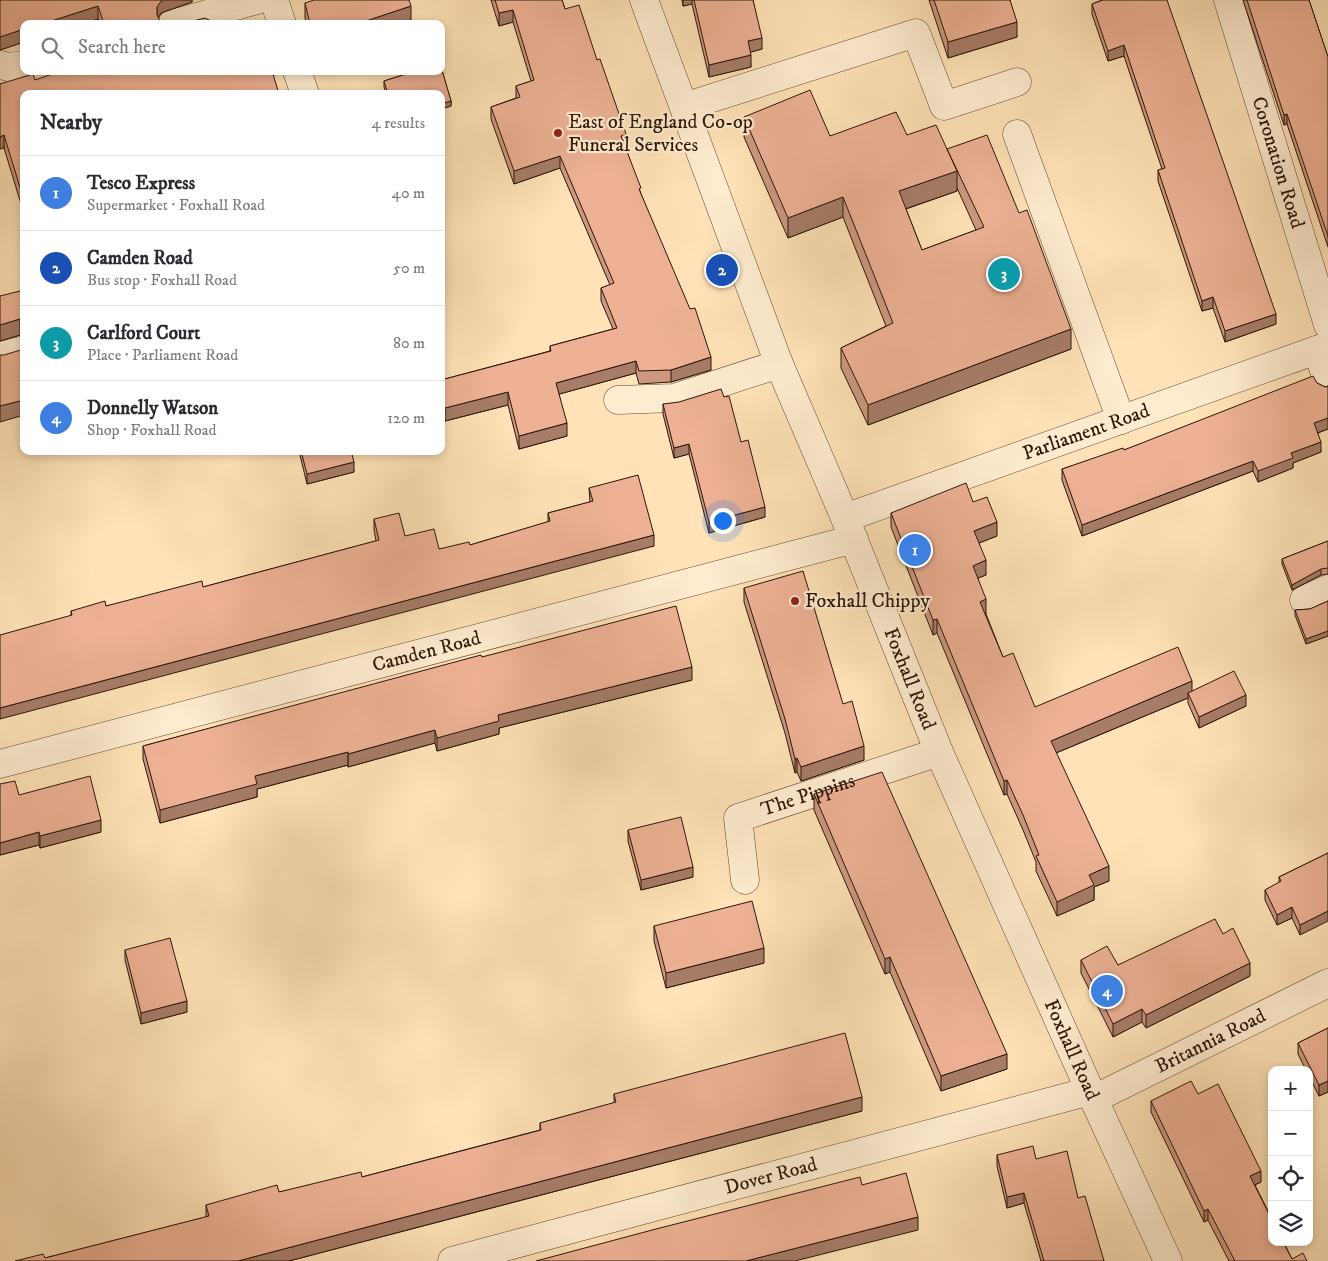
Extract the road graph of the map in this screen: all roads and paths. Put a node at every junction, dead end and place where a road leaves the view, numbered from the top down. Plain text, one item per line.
1 (257, 0) edge
2 (274, 0) edge
3 (644, 0) edge
4 (1228, 0) edge
5 (186, 20) edge
6 (281, 20) edge
7 (0, 65) edge
8 (20, 66) edge
9 (298, 75) edge
10 (1017, 82) dead end
11 (304, 90) edge
12 (684, 107) junction
13 (1017, 134) dead end
14 (1328, 325) edge
15 (1322, 348) edge
16 (20, 351) edge
17 (0, 356) edge
18 (779, 364) junction
19 (1328, 382) edge
20 (618, 400) dead end
21 (1121, 420) junction
22 (849, 529) junction
23 (939, 752) junction
24 (0, 764) edge
25 (745, 880) dead end
26 (1328, 982) edge
27 (1092, 1095) junction
28 (452, 1261) edge
29 (1168, 1261) edge

1 - 5 street
2 - 6 street
3 - 12 street, Foxhall Road
4 - 14 street, Coronation Road
7 - 8 street
9 - 11 street
10 - 12 street
12 - 18 street, Foxhall Road
13 - 21 street
15 - 19 street
15 - 21 street, Parliament Road
16 - 17 street
18 - 20 street
18 - 22 street, Foxhall Road
21 - 22 street, Parliament Road
22 - 23 street, Foxhall Road
22 - 24 street, Camden Road
23 - 25 street, The Pippins
23 - 27 street, Foxhall Road
26 - 27 street, Britannia Road
27 - 28 street, Dover Road
27 - 29 street, Foxhall Road

